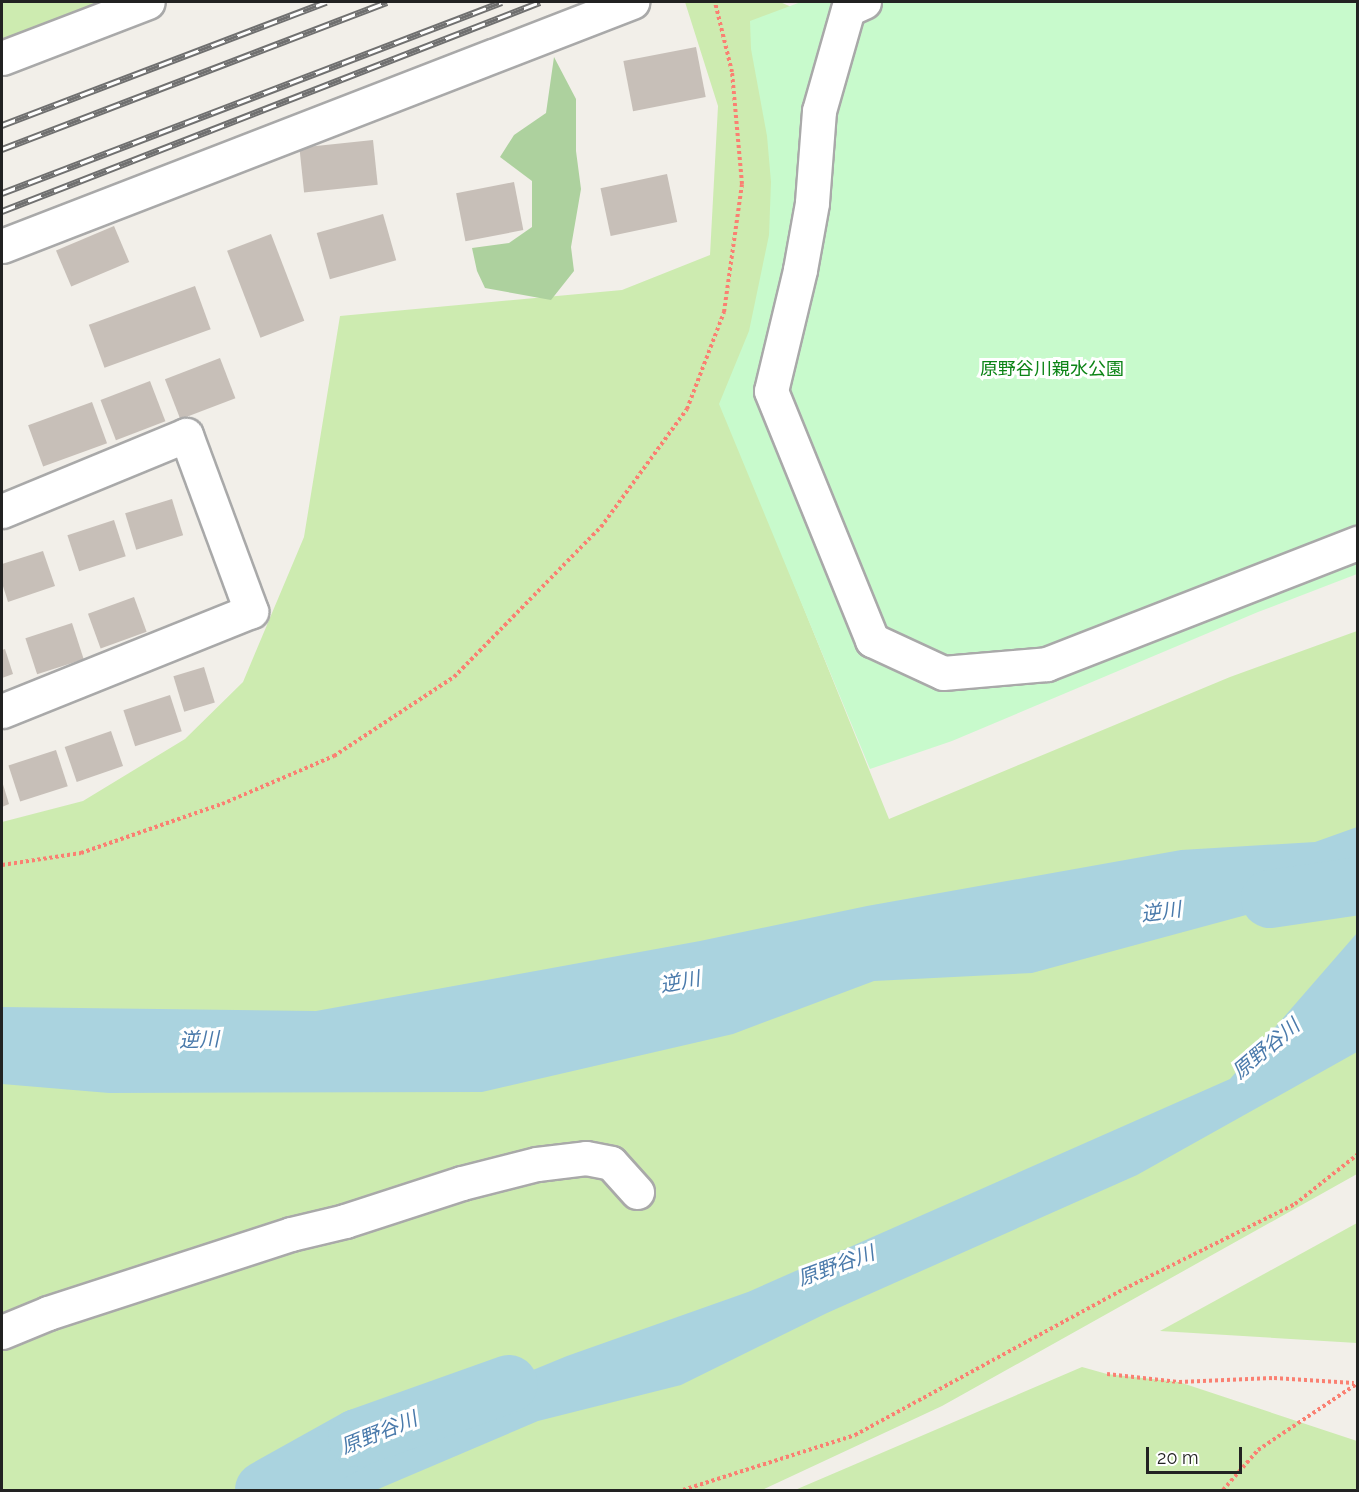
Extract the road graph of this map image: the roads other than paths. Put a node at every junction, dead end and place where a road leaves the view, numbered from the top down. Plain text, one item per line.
1 (148, 2) edge
2 (632, 2) edge
3 (846, 4) edge
4 (2, 58) edge
5 (2, 246) edge
6 (2, 511) edge
7 (1358, 543) edge
8 (2, 711) edge
9 (637, 1192) dead end
10 (2, 1332) edge

1 - 4 street
2 - 5 street
3 - 7 street
6 - 8 street
9 - 10 street

